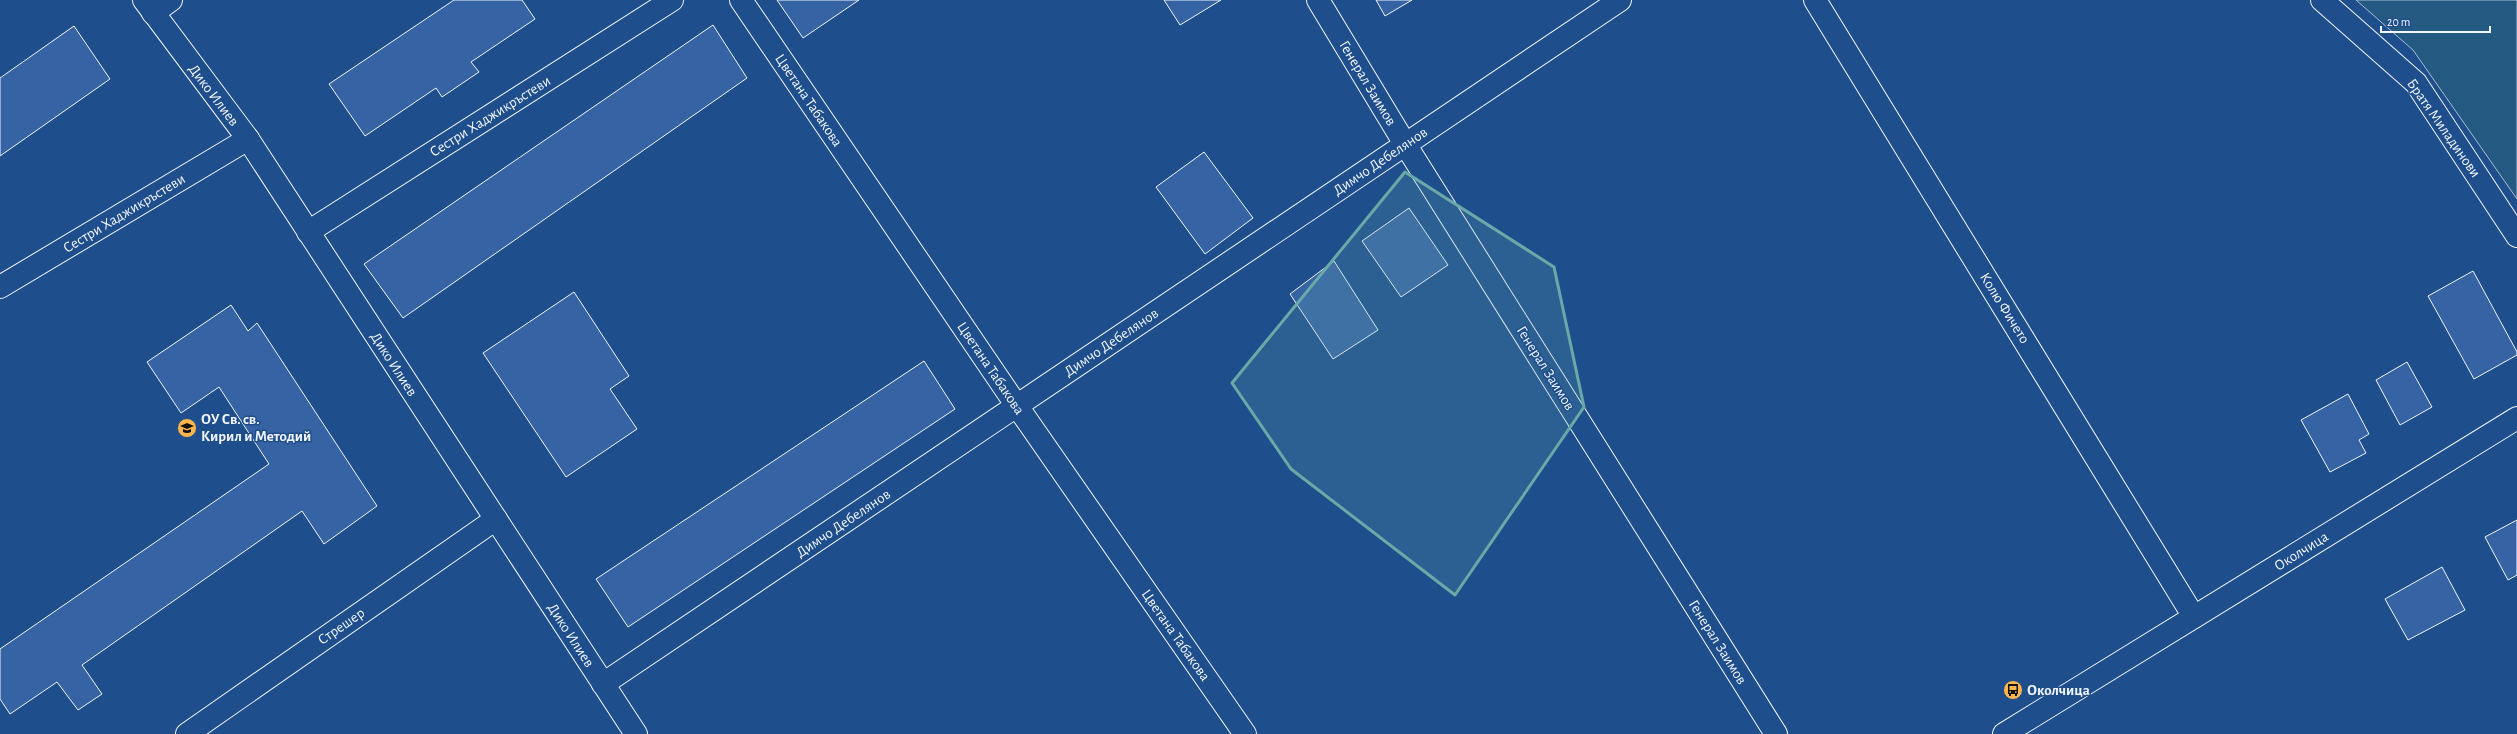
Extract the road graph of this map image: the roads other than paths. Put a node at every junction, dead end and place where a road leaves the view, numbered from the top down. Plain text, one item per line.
1 (171, 0) edge
2 (672, 0) edge
3 (741, 0) edge
4 (1318, 0) edge
5 (1620, 0) edge
6 (1815, 0) edge
7 (2322, 0) edge
8 (148, 6) edge
9 (248, 140) junction
10 (1405, 144) junction
11 (308, 232) junction
12 (2517, 236) edge
13 (0, 287) edge
14 (1016, 406) junction
15 (2517, 418) edge
16 (496, 519) junction
17 (2194, 617) junction
18 (603, 684) junction
19 (187, 734) edge
20 (636, 734) edge
21 (1245, 734) edge
22 (1776, 734) edge
23 (2004, 734) edge

1 - 8 street
2 - 11 street, Сестри Хаджикръстеви
3 - 14 street, Цветана Табакова
4 - 10 street, Генерал Заимов
5 - 10 street, Димчо Дебелянов
6 - 17 street, Колю Фичето
7 - 12 street, Братя Миладинови
8 - 9 street, Дико Илиев
9 - 11 street, Дико Илиев
9 - 13 street, Сестри Хаджикръстеви
10 - 14 street, Димчо Дебелянов
10 - 22 street, Генерал Заимов
11 - 16 street, Дико Илиев
14 - 18 street, Димчо Дебелянов
14 - 21 street, Цветана Табакова
15 - 17 street, Околчица
16 - 18 street, Дико Илиев
16 - 19 street, Стрешер
17 - 23 street, Околчица
18 - 20 street, Дико Илиев

